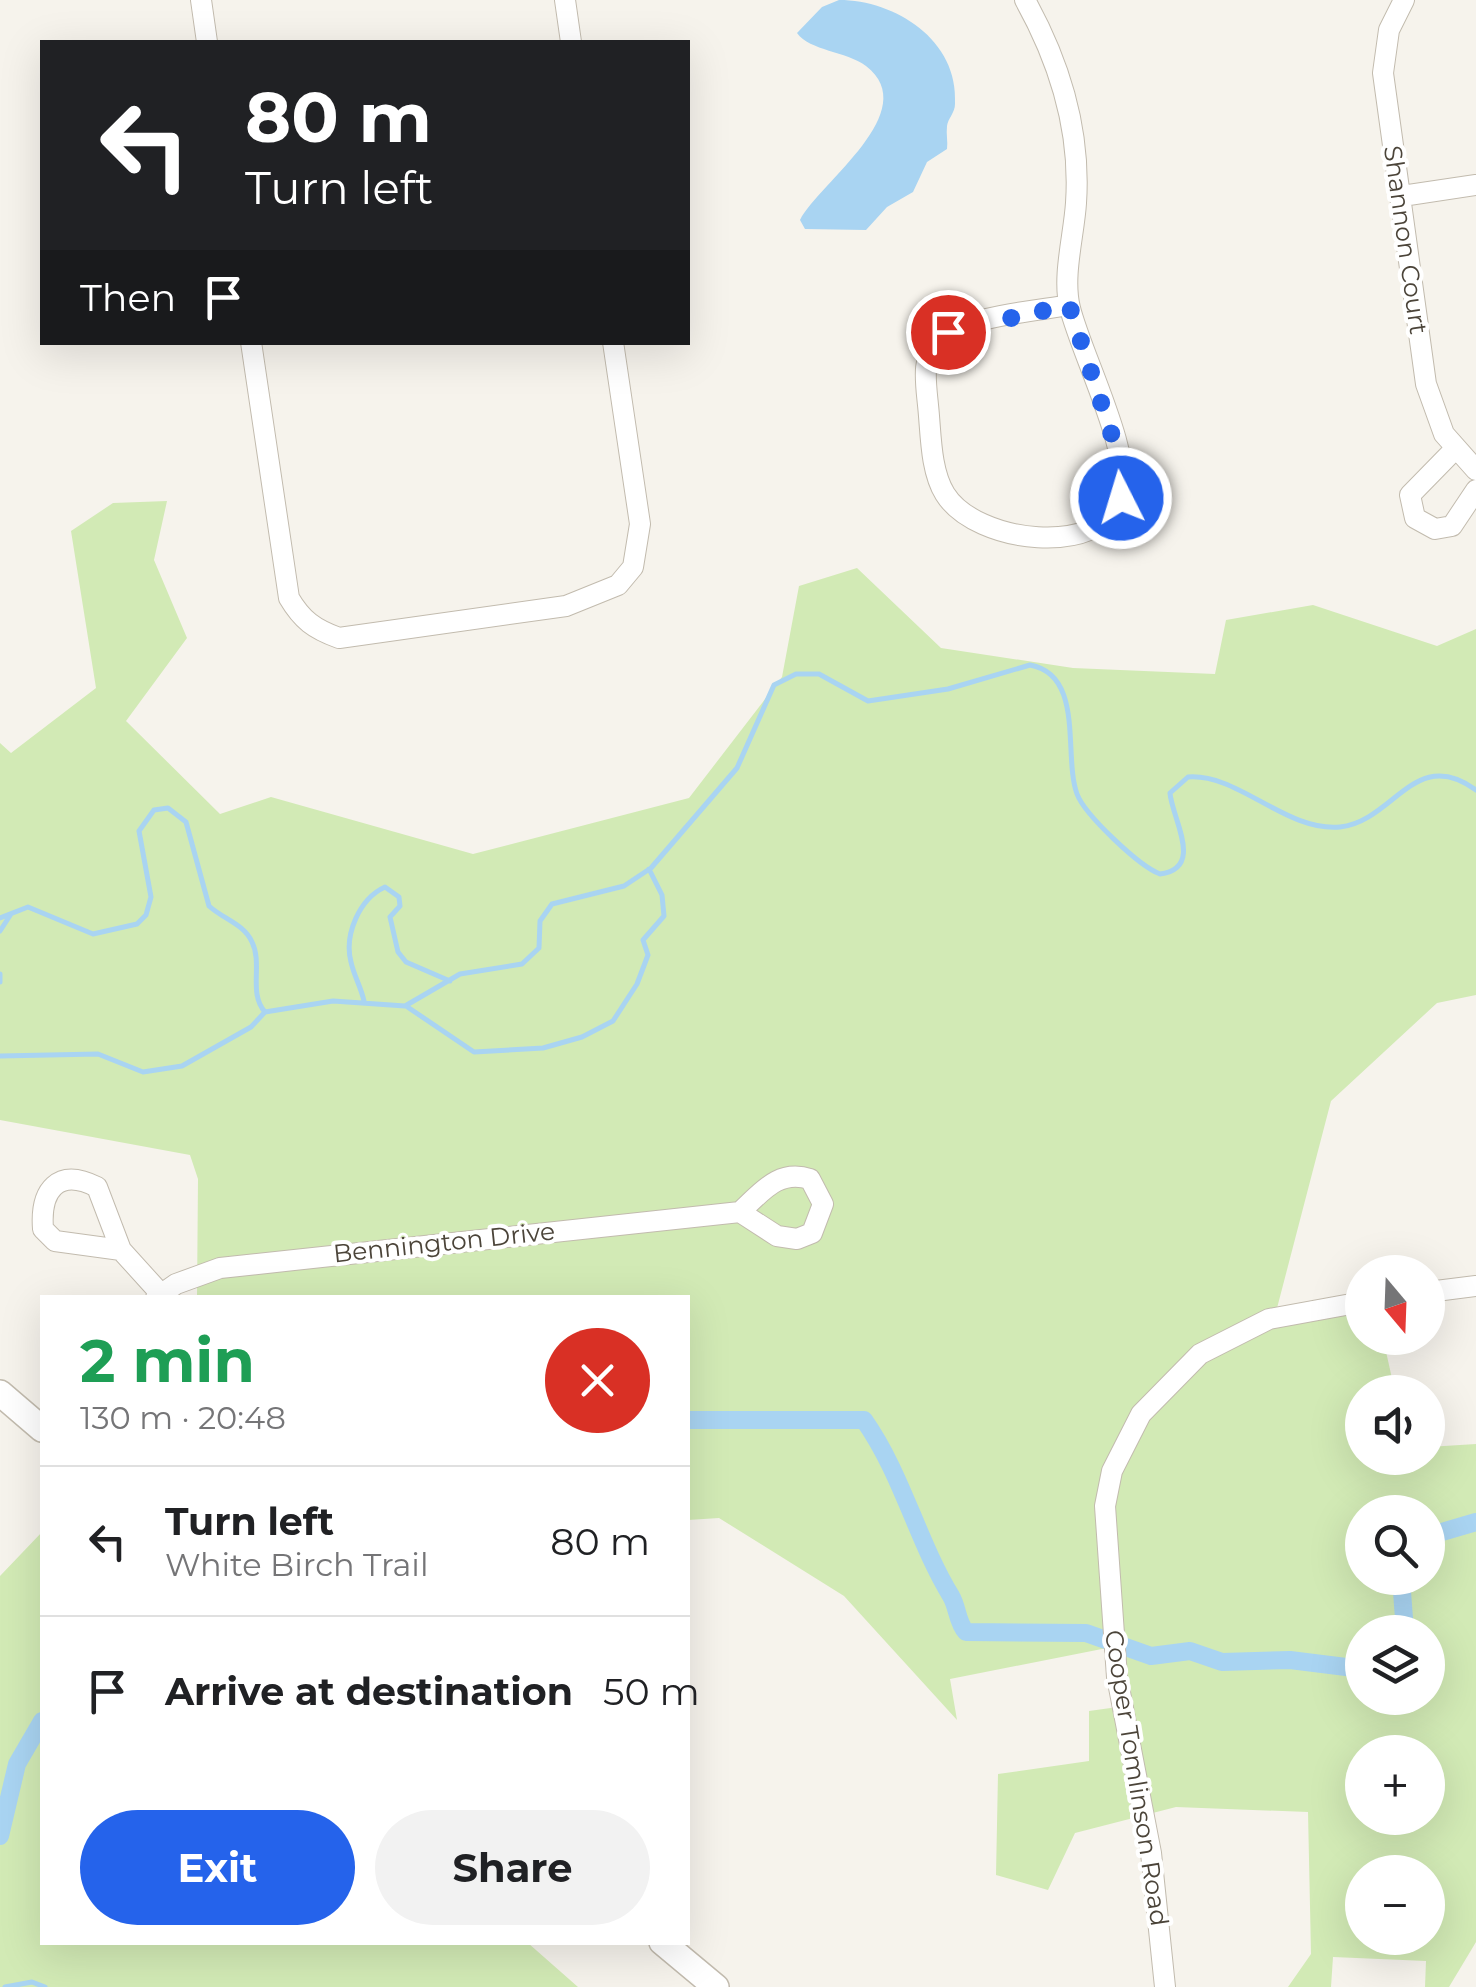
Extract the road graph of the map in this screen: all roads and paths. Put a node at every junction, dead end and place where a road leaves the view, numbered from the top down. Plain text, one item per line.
1 (201, 0) edge
2 (565, 0) edge
3 (1025, 0) edge
4 (1404, 0) edge
5 (207, 40) edge
6 (570, 40) edge
7 (1476, 186) edge
8 (1402, 196) junction
9 (1069, 305) junction
10 (250, 345) edge
11 (613, 345) edge
12 (1455, 449) junction
13 (1476, 470) edge
14 (1476, 490) edge
15 (740, 1212) dead end
16 (121, 1250) dead end
17 (1476, 1286) edge
18 (1445, 1290) edge
19 (158, 1295) edge
20 (1345, 1305) edge
21 (0, 1394) edge
22 (40, 1427) edge
23 (666, 1945) edge
24 (716, 1987) edge
25 (1165, 1987) edge

1 - 5 street
2 - 6 street
3 - 9 street
4 - 8 street, Shannon Court
7 - 8 street
8 - 12 street, Shannon Court
9 - 9 street
10 - 11 street
12 - 13 street, Shannon Court
12 - 14 street
15 - 19 street, Bennington Drive
16 - 19 street
17 - 18 street
20 - 25 street, Cooper Tomlinson Road
21 - 22 street
23 - 24 street

